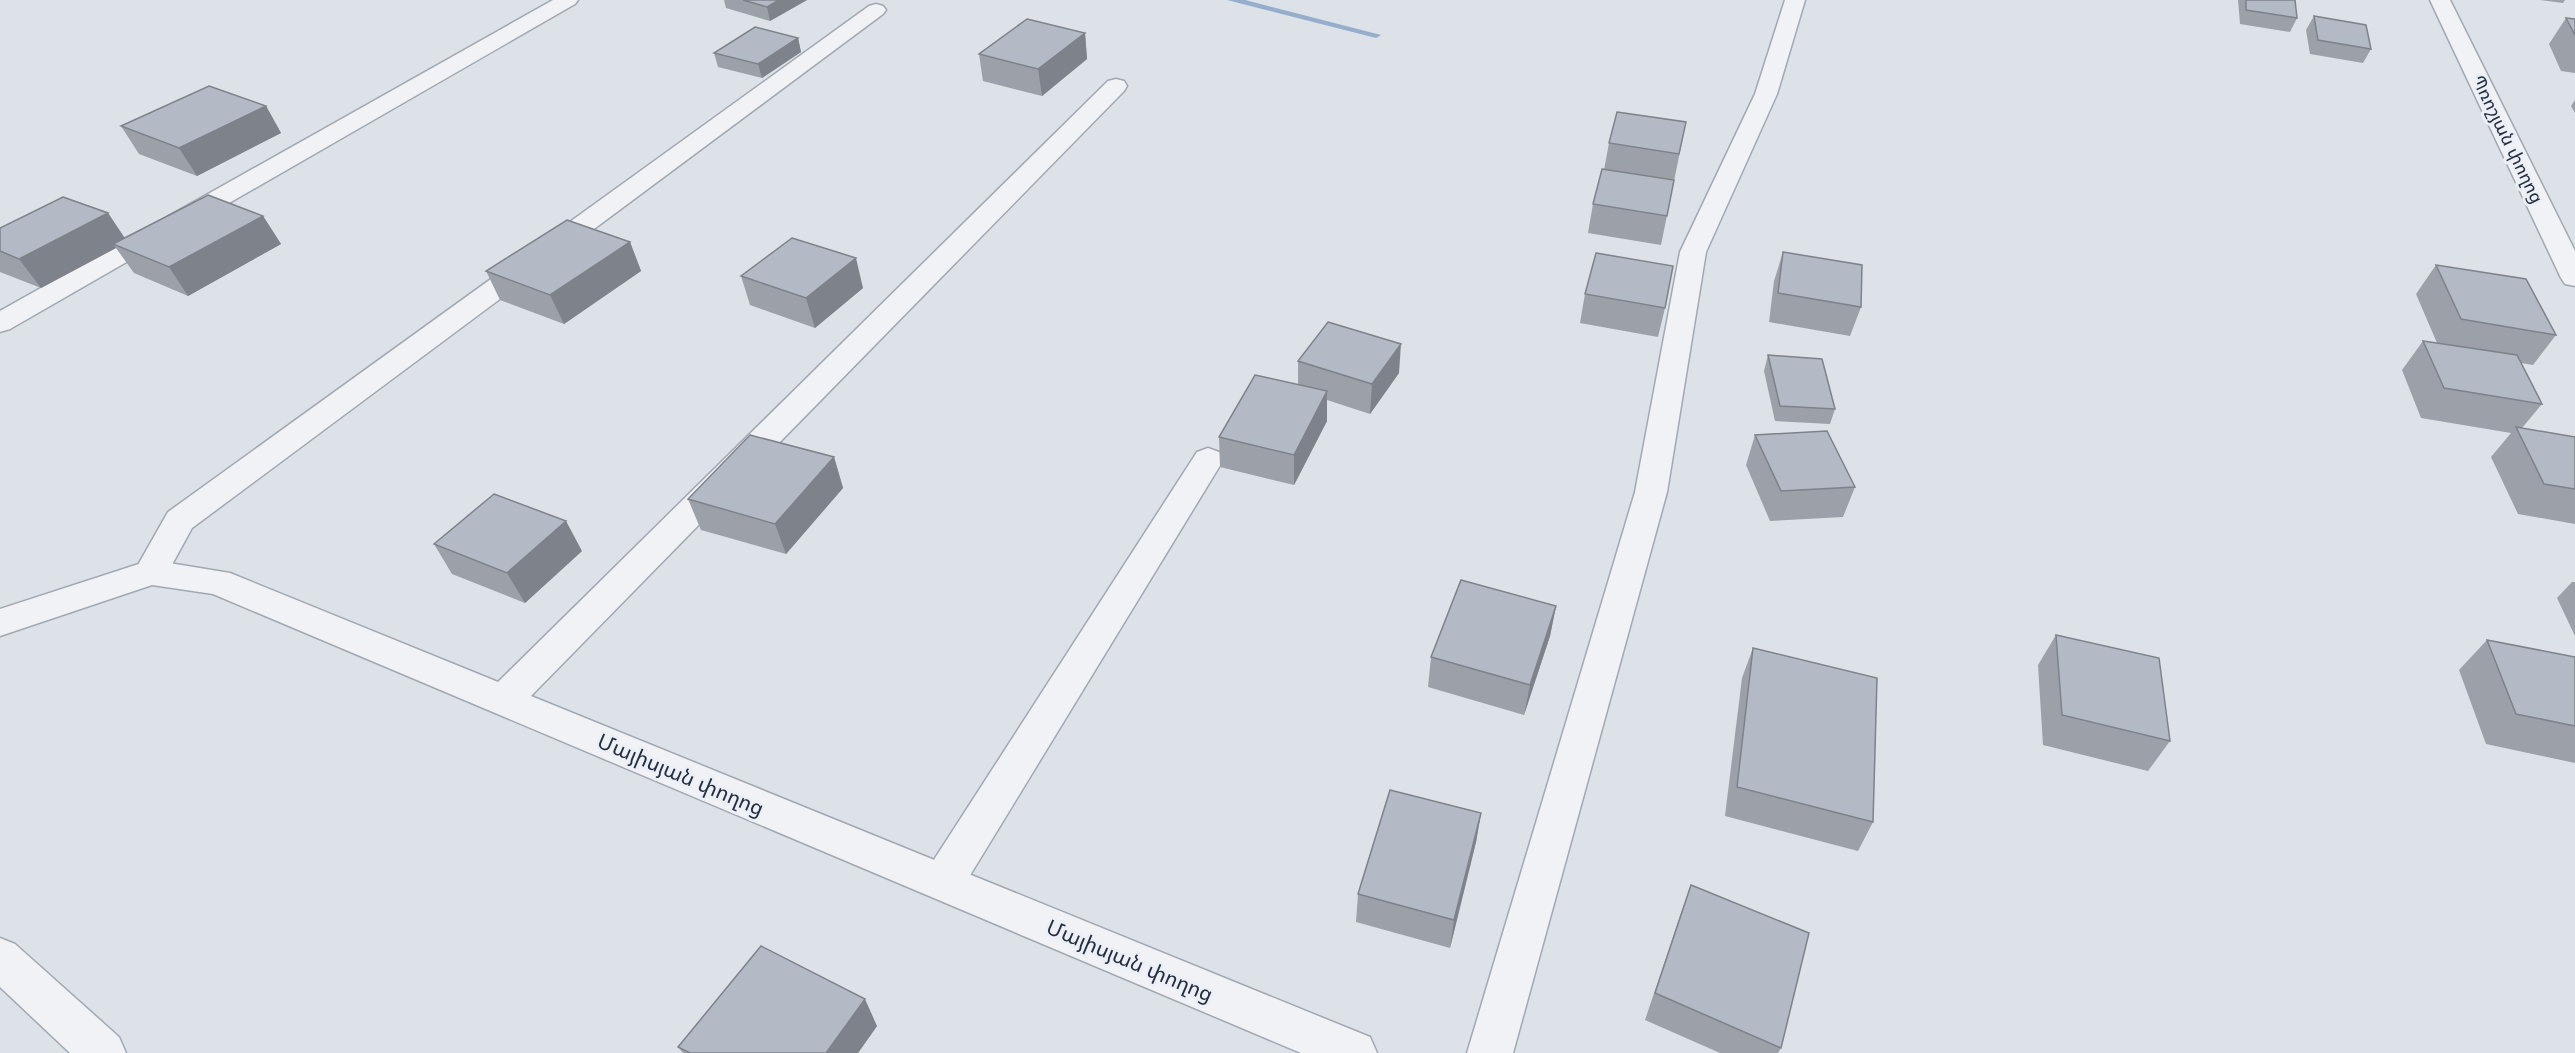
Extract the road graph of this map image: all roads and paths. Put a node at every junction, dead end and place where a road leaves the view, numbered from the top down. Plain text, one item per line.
1 (568, 0) edge
2 (1795, 0) edge
3 (2440, 0) edge
4 (876, 10) dead end
5 (1116, 86) dead end
6 (2575, 279) edge
7 (0, 323) edge
8 (1208, 459) dead end
9 (151, 572) junction
10 (0, 623) edge
11 (503, 700) junction
12 (943, 882) junction
13 (0, 958) edge
14 (103, 1053) edge
15 (1354, 1053) edge
16 (1490, 1053) edge

1 - 7 street
2 - 16 street
3 - 6 street, Պռոշյան փողոց
4 - 9 street
5 - 11 street
8 - 12 street
9 - 10 street, Մայիսյան փողոց
9 - 11 street, Մայիսյան փողոց
11 - 12 street, Մայիսյան փողոց
12 - 15 street, Մայիսյան փողոց
13 - 14 street

